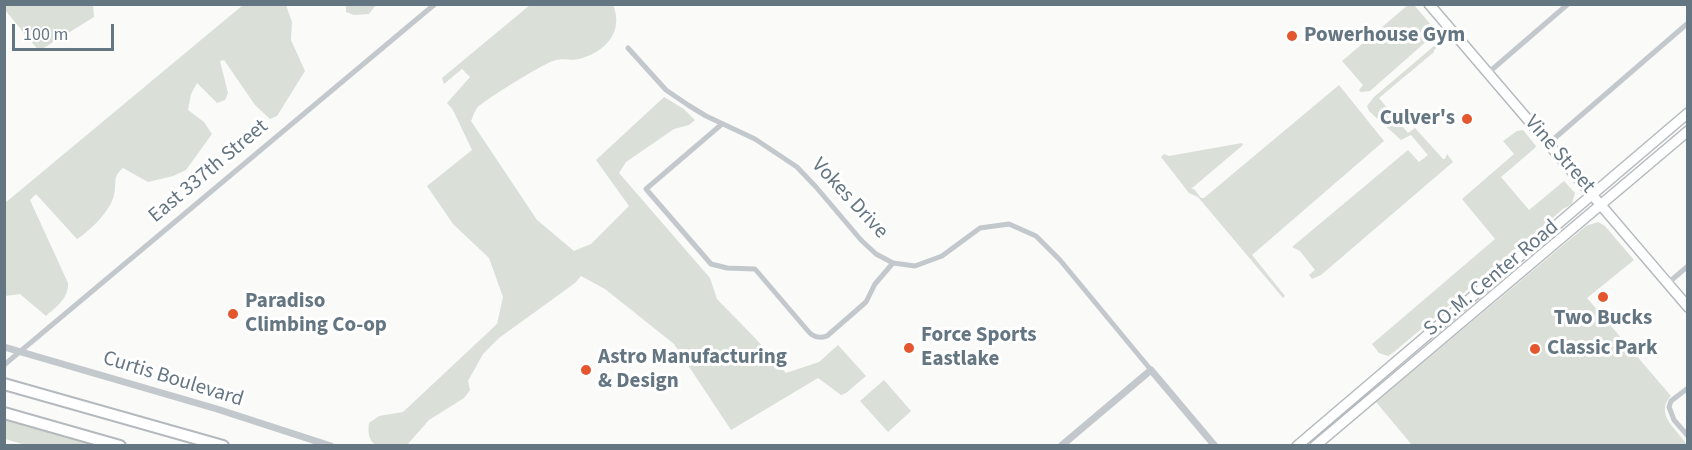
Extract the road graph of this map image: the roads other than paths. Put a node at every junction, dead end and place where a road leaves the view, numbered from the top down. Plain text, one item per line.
1 (435, 4) edge
2 (1429, 4) edge
3 (1568, 4) edge
4 (1688, 23) edge
5 (628, 48) dead end
6 (1488, 73) junction
7 (1688, 113) edge
8 (722, 124) junction
9 (1688, 131) edge
10 (1549, 143) junction
11 (1593, 195) junction
12 (1602, 205) junction
13 (893, 263) junction
14 (1688, 266) edge
15 (1668, 283) junction
16 (1688, 307) edge
17 (4, 347) edge
18 (21, 351) junction
19 (4, 365) edge
20 (1151, 370) junction
21 (8, 385) edge
22 (1688, 388) edge
23 (4, 412) edge
24 (1688, 436) edge
25 (120, 446) edge
26 (223, 446) edge
27 (331, 446) edge
28 (1061, 446) edge
29 (1215, 446) edge
30 (1297, 446) edge
31 (1315, 446) edge

1 - 18 street, East 337th Street
2 - 6 main road, Vine Street
3 - 6 street
4 - 10 street
5 - 8 street, Vokes Drive
6 - 10 main road, Vine Street
7 - 11 main road, S.O.M. Center Road
8 - 13 street, Vokes Drive
8 - 13 street
9 - 12 main road, S.O.M. Center Road
10 - 11 main road, Vine Street
11 - 12 main road, Vine Street
11 - 30 main road, S.O.M. Center Road
12 - 15 main road, Vine Street
12 - 31 main road, S.O.M. Center Road
13 - 20 street, Vokes Drive
14 - 15 street
15 - 16 main road, Vine Street
17 - 18 street, Curtis Boulevard
18 - 19 street, East 337th Street
18 - 27 street, Curtis Boulevard
20 - 28 street
20 - 29 street
21 - 26 highway
22 - 24 street
23 - 25 highway

